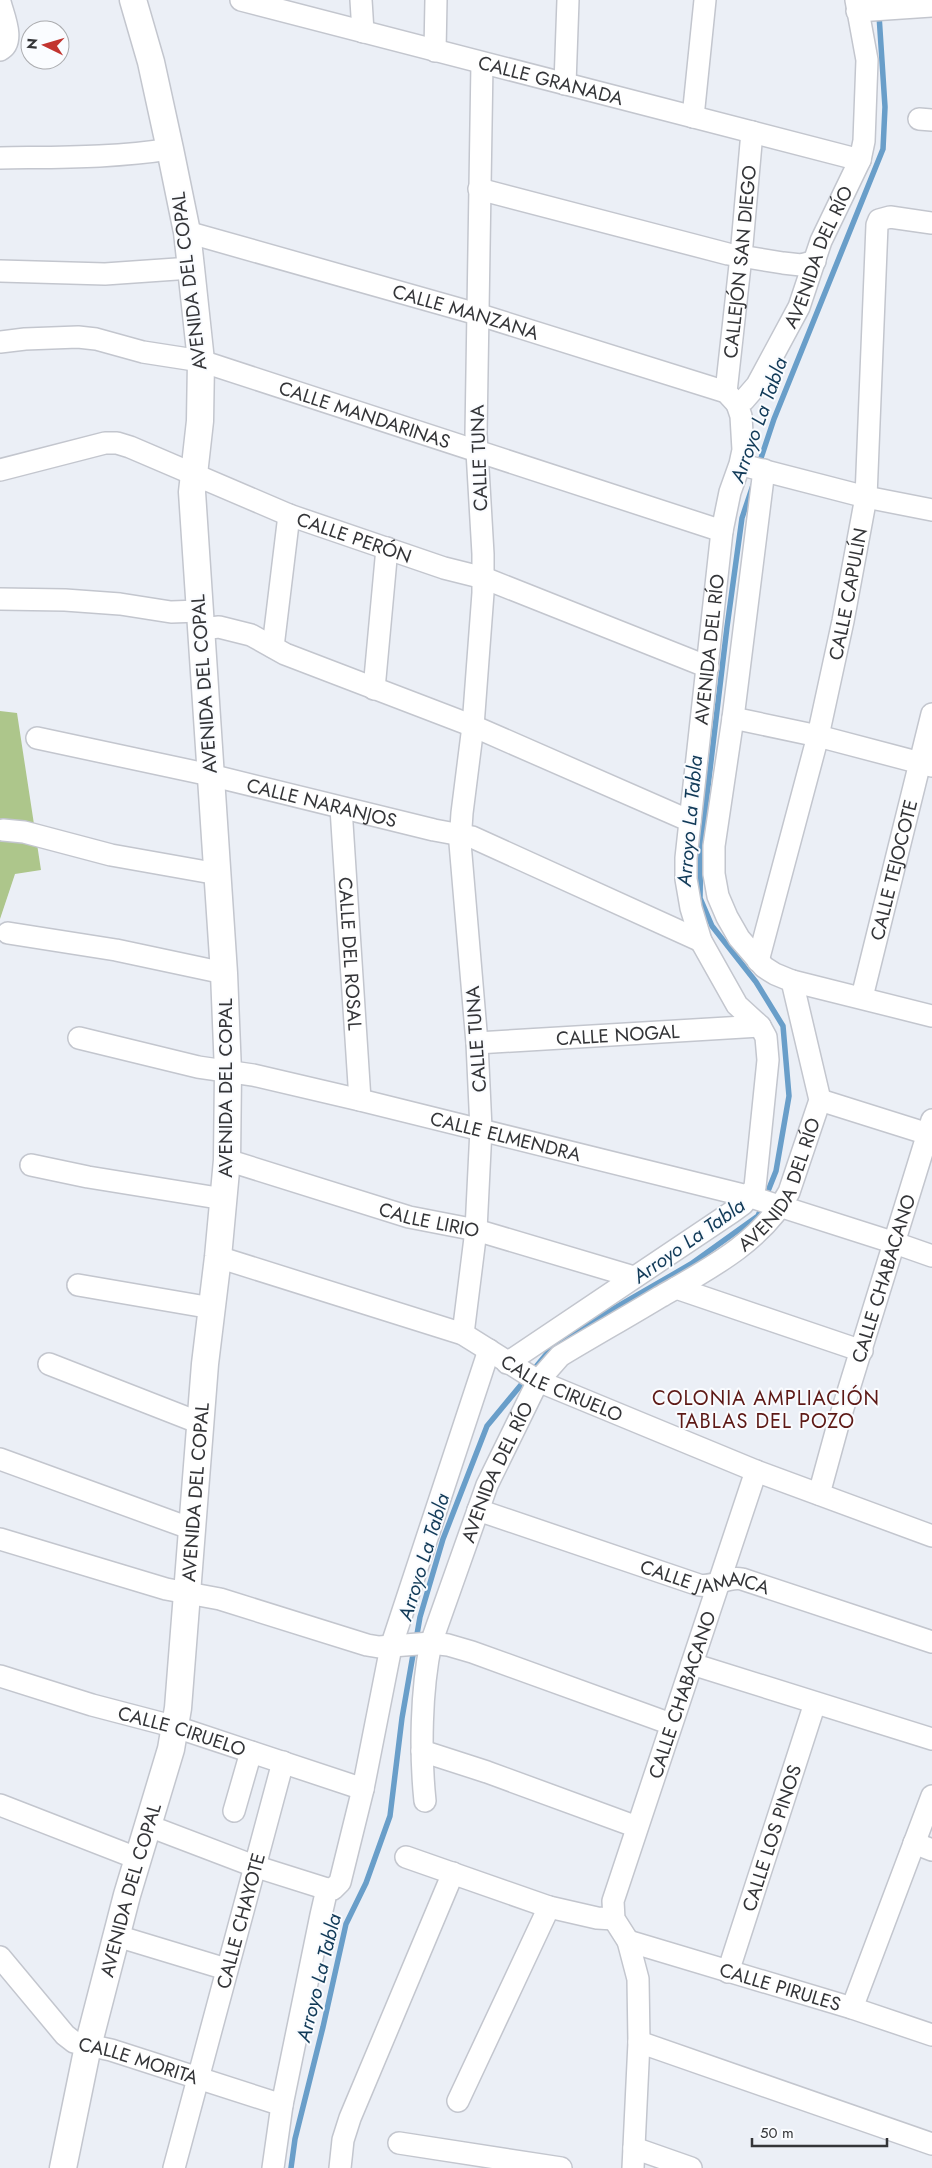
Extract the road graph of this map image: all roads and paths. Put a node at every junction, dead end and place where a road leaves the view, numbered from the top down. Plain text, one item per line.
1 (133, 0) edge
2 (242, 0) edge
3 (361, 0) edge
4 (436, 0) edge
5 (568, 0) edge
6 (705, 0) edge
7 (0, 2) edge
8 (932, 6) edge
9 (859, 7) edge
10 (363, 32) junction
11 (0, 50) edge
12 (435, 51) junction
13 (482, 63) junction
14 (565, 84) junction
15 (693, 117) junction
16 (752, 132) junction
17 (170, 149) junction
18 (0, 158) edge
19 (860, 160) junction
20 (479, 189) junction
21 (932, 223) edge
22 (187, 232) junction
23 (741, 256) junction
24 (815, 261) junction
25 (191, 268) junction
26 (0, 271) edge
27 (477, 314) junction
28 (0, 342) edge
29 (201, 361) junction
30 (731, 398) junction
31 (477, 452) junction
32 (752, 467) junction
33 (0, 470) edge
34 (193, 474) junction
35 (866, 497) junction
36 (932, 510) edge
37 (289, 515) junction
38 (722, 531) junction
39 (387, 548) junction
40 (484, 578) junction
41 (0, 600) edge
42 (200, 620) junction
43 (273, 647) junction
44 (708, 667) junction
45 (374, 689) junction
46 (932, 714) edge
47 (733, 718) junction
48 (473, 726) junction
49 (818, 736) junction
50 (37, 738) dead end
51 (927, 764) edge
52 (210, 775) junction
53 (341, 808) junction
54 (690, 822) junction
55 (2, 830) dead end
56 (460, 834) junction
57 (218, 874) junction
58 (8, 933) dead end
59 (700, 941) junction
60 (758, 961) junction
61 (224, 973) junction
62 (792, 981) junction
63 (862, 997) junction
64 (932, 1016) edge
65 (760, 1026) junction
66 (79, 1038) dead end
67 (477, 1043) junction
68 (228, 1072) junction
69 (360, 1100) junction
70 (820, 1100) junction
71 (930, 1127) edge
72 (482, 1129) junction
73 (227, 1160) junction
74 (31, 1165) dead end
75 (751, 1197) junction
76 (224, 1199) junction
77 (778, 1205) junction
78 (476, 1230) junction
79 (895, 1243) junction
80 (932, 1256) edge
81 (218, 1257) junction
82 (634, 1277) junction
83 (78, 1285) dead end
84 (676, 1288) junction
85 (212, 1308) junction
86 (463, 1334) junction
87 (489, 1350) junction
88 (862, 1351) junction
89 (49, 1364) dead end
90 (525, 1373) junction
91 (200, 1423) junction
92 (0, 1459) edge
93 (756, 1471) junction
94 (820, 1494) junction
95 (478, 1510) junction
96 (192, 1529) junction
97 (932, 1536) edge
98 (0, 1538) edge
99 (718, 1583) junction
100 (189, 1593) junction
101 (932, 1642) edge
102 (411, 1645) junction
103 (692, 1664) junction
104 (0, 1676) edge
105 (815, 1703) junction
106 (671, 1724) junction
107 (176, 1727) junction
108 (932, 1739) edge
109 (422, 1751) junction
110 (251, 1752) junction
111 (283, 1762) junction
112 (363, 1789) junction
113 (932, 1796) edge
114 (426, 1801) dead end
115 (0, 1805) edge
116 (234, 1811) dead end
117 (149, 1826) junction
118 (637, 1827) junction
119 (923, 1847) edge
120 (406, 1857) dead end
121 (139, 1859) junction
122 (254, 1866) junction
123 (453, 1873) junction
124 (327, 1889) junction
125 (549, 1907) junction
126 (614, 1919) junction
127 (117, 1936) junction
128 (628, 1941) junction
129 (0, 1957) edge
130 (226, 1969) junction
131 (728, 1972) junction
132 (852, 2008) junction
133 (932, 2035) edge
134 (639, 2042) junction
135 (88, 2046) junction
136 (197, 2078) junction
137 (458, 2101) dead end
138 (282, 2105) junction
139 (399, 2143) dead end
140 (932, 2144) edge
141 (634, 2158) edge
142 (62, 2168) edge
143 (174, 2168) edge
144 (273, 2168) edge
145 (340, 2168) edge
146 (561, 2168) edge
147 (691, 2168) edge

1 - 17 street, AVENIDA DEL COPAL
2 - 10 street, CALLE GRANADA
3 - 10 street
4 - 12 street
5 - 14 street
6 - 15 street
7 - 11 street
8 - 9 street
9 - 19 street, AVENIDA DEL RÍO
10 - 12 street, CALLE GRANADA
12 - 13 street, CALLE GRANADA
13 - 14 street, CALLE GRANADA
13 - 20 street, CALLE TUNA
14 - 15 street, CALLE GRANADA
15 - 16 street, CALLE GRANADA
16 - 19 street, CALLE GRANADA
16 - 23 street, CALLEJÓN SAN DIEGO
17 - 18 street
17 - 22 street, AVENIDA DEL COPAL
19 - 24 street, AVENIDA DEL RÍO
20 - 23 street
20 - 27 street, CALLE TUNA
21 - 35 street, CALLE CAPULÍN
22 - 25 street, AVENIDA DEL COPAL
22 - 27 street, CALLE MANZANA
23 - 24 street
23 - 30 street, CALLEJÓN SAN DIEGO
24 - 30 street, AVENIDA DEL RÍO
25 - 26 street
25 - 29 street, AVENIDA DEL COPAL
27 - 30 street, CALLE MANZANA
27 - 31 street, CALLE TUNA
28 - 29 street, CALLE MANDARINAS
29 - 31 street, CALLE MANDARINAS
29 - 34 street, AVENIDA DEL COPAL
30 - 32 street, AVENIDA DEL RÍO
31 - 38 street, CALLE MANDARINAS
31 - 40 street, CALLE TUNA
32 - 35 street
32 - 38 street, AVENIDA DEL RÍO
32 - 47 street, AVENIDA DEL RÍO
33 - 34 street, CALLE PERÓN
34 - 37 street, CALLE PERÓN
34 - 42 street, AVENIDA DEL COPAL
35 - 36 street
35 - 49 street, CALLE CAPULÍN
37 - 39 street, CALLE PERÓN
37 - 43 street
38 - 44 street, AVENIDA DEL RÍO
39 - 40 street, CALLE PERÓN
39 - 45 street
40 - 44 street, CALLE PERÓN
40 - 48 street, CALLE TUNA
41 - 42 street
42 - 43 street
42 - 52 street, AVENIDA DEL COPAL
43 - 45 street
44 - 54 street, AVENIDA DEL RÍO
45 - 48 street
46 - 51 street, CALLE TEJOCOTE
47 - 49 street
47 - 60 street, AVENIDA DEL RÍO
48 - 54 street
48 - 56 street, CALLE TUNA
49 - 51 street
49 - 60 street, CALLE CAPULÍN
50 - 52 street, CALLE NARANJOS
51 - 63 street, CALLE TEJOCOTE
52 - 53 street, CALLE NARANJOS
52 - 57 street, AVENIDA DEL COPAL
53 - 56 street, CALLE NARANJOS
53 - 69 street, CALLE DEL ROSAL
54 - 59 street, AVENIDA DEL RÍO
55 - 57 street
56 - 59 street
56 - 67 street, CALLE TUNA
57 - 61 street, AVENIDA DEL COPAL
58 - 61 street
59 - 65 street, AVENIDA DEL RÍO
60 - 62 street, AVENIDA DEL RÍO
61 - 68 street, AVENIDA DEL COPAL
62 - 63 street
62 - 70 street, AVENIDA DEL RÍO
63 - 64 street
65 - 67 street, CALLE NOGAL
65 - 75 street, AVENIDA DEL RÍO
66 - 68 street, CALLE ELMENDRA
67 - 72 street, CALLE TUNA
68 - 69 street, CALLE ELMENDRA
68 - 73 street, AVENIDA DEL COPAL
69 - 72 street, CALLE ELMENDRA
70 - 71 street
70 - 77 street, AVENIDA DEL RÍO
71 - 79 street, CALLE CHABACANO
72 - 75 street, CALLE ELMENDRA
72 - 78 street, CALLE TUNA
73 - 76 street, AVENIDA DEL COPAL
73 - 78 street, CALLE LIRIO
74 - 76 street
75 - 77 street, CALLE ELMENDRA
75 - 82 street, AVENIDA DEL RÍO
76 - 81 street, AVENIDA DEL COPAL
77 - 79 street, CALLE ELMENDRA
77 - 84 street, AVENIDA DEL RÍO
78 - 82 street, CALLE LIRIO
78 - 86 street, CALLE TUNA
79 - 80 street, CALLE ELMENDRA
79 - 88 street, CALLE CHABACANO
81 - 85 street, AVENIDA DEL COPAL
81 - 86 street, CALLE CIRUELO
82 - 90 street, AVENIDA DEL RÍO
83 - 85 street
84 - 88 street
84 - 90 street, AVENIDA DEL RÍO
85 - 91 street, AVENIDA DEL COPAL
86 - 87 street, CALLE CIRUELO
87 - 90 street, CALLE CIRUELO
87 - 102 street, AVENIDA DEL RÍO
88 - 94 street, CALLE CHABACANO
89 - 91 street
90 - 93 street, CALLE CIRUELO
90 - 95 street, AVENIDA DEL RÍO
91 - 96 street, AVENIDA DEL COPAL
92 - 96 street
93 - 94 street, CALLE CIRUELO
93 - 99 street, CALLE CHABACANO
94 - 97 street, CALLE CIRUELO
95 - 99 street, CALLE JAMAICA
95 - 102 street, AVENIDA DEL RÍO
96 - 100 street, AVENIDA DEL COPAL
98 - 100 street
99 - 101 street, CALLE JAMAICA
99 - 103 street, CALLE CHABACANO
100 - 102 street
100 - 107 street, AVENIDA DEL COPAL
102 - 106 street
102 - 109 street, AVENIDA DEL RÍO
102 - 112 street, AVENIDA DEL RÍO
103 - 105 street
103 - 106 street, CALLE CHABACANO
104 - 107 street, CALLE CIRUELO
105 - 108 street
105 - 131 street, CALLE LOS PINOS
106 - 118 street, CALLE CHABACANO
107 - 110 street, CALLE CIRUELO
107 - 117 street, AVENIDA DEL COPAL
109 - 114 street, AVENIDA DEL RÍO
109 - 118 street
110 - 111 street, CALLE CIRUELO
110 - 116 street
111 - 112 street, CALLE CIRUELO
111 - 122 street, CALLE CHAYOTE
112 - 124 street, AVENIDA DEL RÍO
113 - 119 street
115 - 121 street
117 - 121 street, AVENIDA DEL COPAL
117 - 122 street
118 - 126 street, CALLE CHABACANO
119 - 132 street
120 - 123 street
121 - 127 street, AVENIDA DEL COPAL
122 - 124 street
122 - 130 street, CALLE CHAYOTE
123 - 125 street
123 - 145 street
124 - 138 street
125 - 126 street
125 - 137 street
126 - 128 street
127 - 130 street
127 - 135 street, AVENIDA DEL COPAL
128 - 131 street, CALLE PIRULES
128 - 134 street
129 - 135 street, CALLE MORITA
130 - 136 street, CALLE CHAYOTE
131 - 132 street, CALLE PIRULES
132 - 133 street, CALLE PIRULES
134 - 140 street
134 - 141 street
135 - 136 street, CALLE MORITA
135 - 142 street, AVENIDA DEL COPAL
136 - 138 street, CALLE MORITA
136 - 143 street, CALLE CHAYOTE
138 - 144 street
139 - 146 street
141 - 147 street

